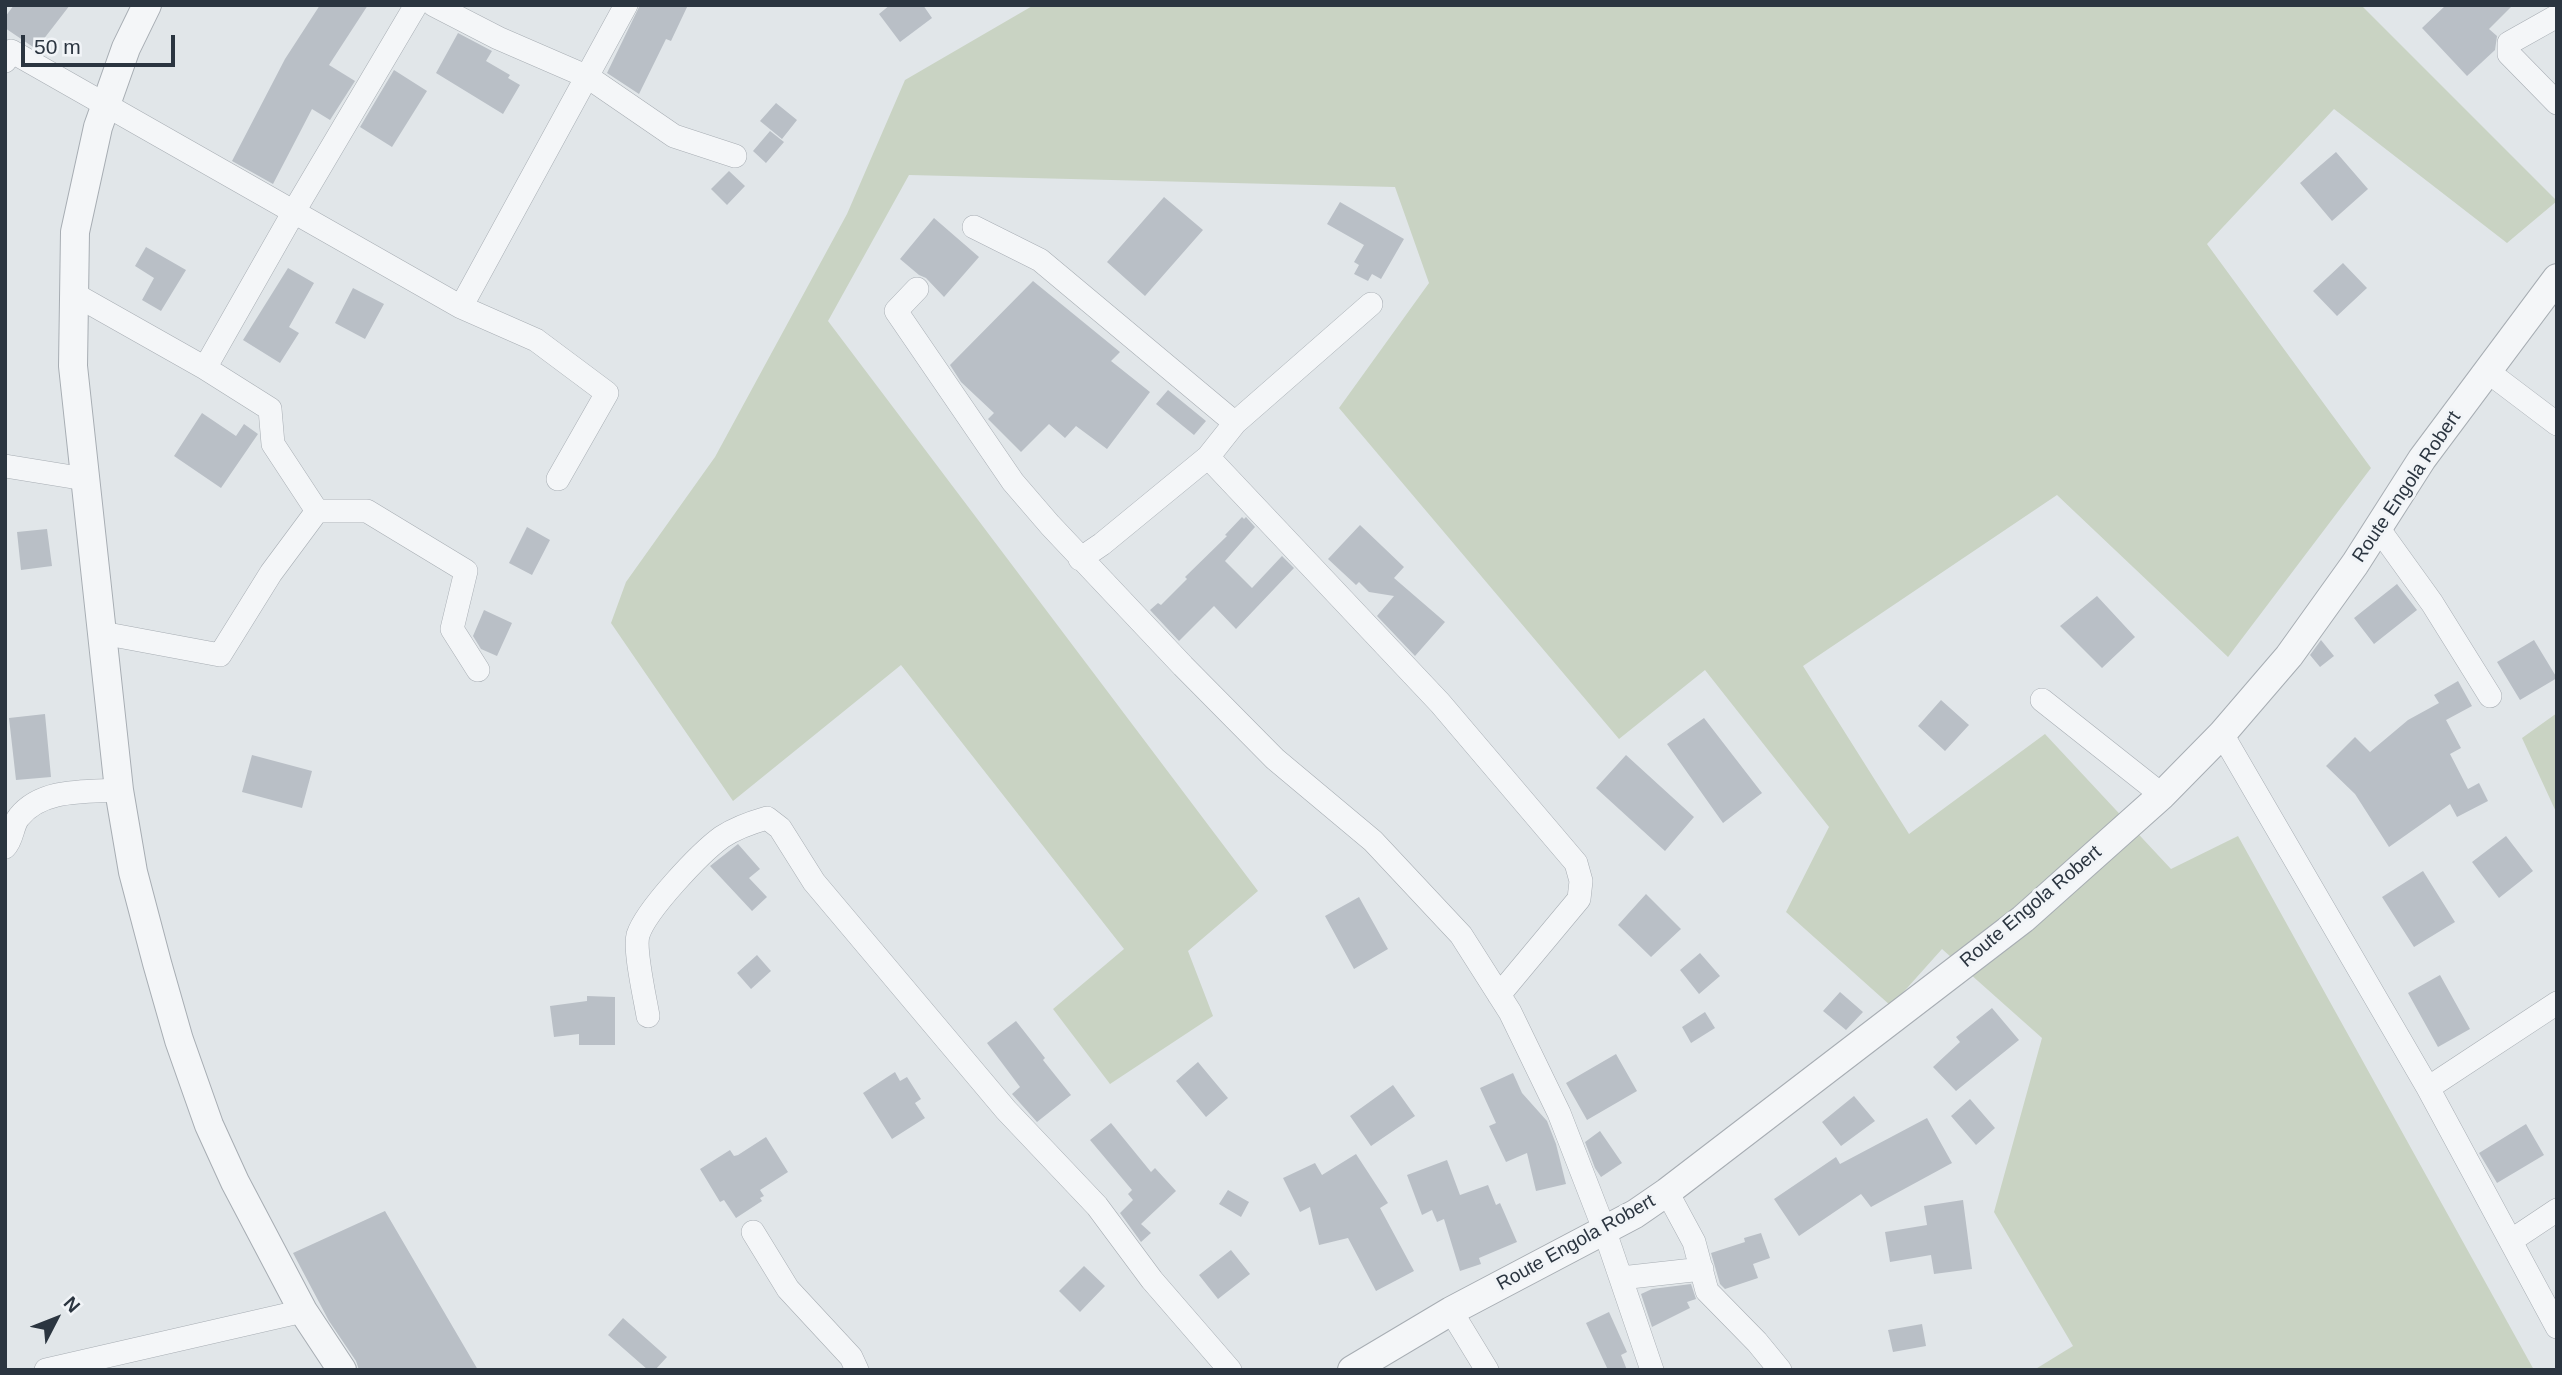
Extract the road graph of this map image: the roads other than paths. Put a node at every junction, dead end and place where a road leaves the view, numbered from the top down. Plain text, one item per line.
1 (148, 5) edge
2 (416, 5) edge
3 (435, 5) edge
4 (626, 5) edge
5 (2557, 16) edge
6 (5, 61) edge
7 (588, 77) junction
8 (2557, 103) edge
9 (106, 105) junction
10 (735, 156) dead end
11 (293, 213) junction
12 (974, 227) dead end
13 (2557, 278) edge
14 (917, 289) dead end
15 (74, 294) junction
16 (1371, 304) dead end
17 (461, 307) junction
18 (205, 368) junction
19 (2487, 371) junction
20 (1235, 423) junction
21 (2557, 424) edge
22 (1208, 457) junction
23 (5, 466) edge
24 (85, 479) junction
25 (558, 479) dead end
26 (317, 511) junction
27 (2378, 528) junction
28 (1080, 559) junction
29 (102, 633) junction
30 (478, 670) dead end
31 (2490, 696) dead end
32 (2042, 700) dead end
33 (2222, 734) junction
34 (119, 790) junction
35 (2162, 795) junction
36 (5, 847) edge
37 (1499, 995) junction
38 (2557, 1003) edge
39 (648, 1016) dead end
40 (2428, 1088) junction
41 (1667, 1192) junction
42 (2557, 1210) edge
43 (1604, 1229) junction
44 (753, 1232) dead end
45 (2512, 1240) junction
46 (1703, 1269) junction
47 (1621, 1278) junction
48 (303, 1311) junction
49 (1451, 1311) junction
50 (2557, 1327) edge
51 (46, 1370) edge
52 (342, 1370) edge
53 (857, 1370) edge
54 (1230, 1370) edge
55 (1352, 1370) edge
56 (1488, 1370) edge
57 (1652, 1370) edge
58 (1780, 1370) edge

1 - 9 street
2 - 11 street
3 - 7 street
4 - 7 street
5 - 8 street
6 - 9 street
7 - 10 street
7 - 17 street
9 - 11 street
9 - 15 street
11 - 17 street
11 - 18 street
12 - 20 street
13 - 19 street, Route Engola Robert
14 - 28 street
15 - 18 street
15 - 24 street
16 - 20 street
17 - 25 street
18 - 26 street
19 - 21 street
19 - 27 street, Route Engola Robert
20 - 22 street
22 - 28 street
22 - 37 street
23 - 24 street
24 - 29 street
26 - 29 street
26 - 30 street
27 - 31 street
27 - 33 street, Route Engola Robert
28 - 37 street
29 - 34 street
32 - 35 street
33 - 35 street, Route Engola Robert
33 - 40 street
34 - 36 street
34 - 48 street
35 - 41 street, Route Engola Robert
37 - 43 street
38 - 40 street
39 - 54 street
40 - 45 street
41 - 43 street, Route Engola Robert
41 - 46 street
42 - 45 street
43 - 47 street
43 - 49 street, Route Engola Robert
44 - 53 street
45 - 50 street
46 - 47 street
46 - 58 street
47 - 57 street
48 - 51 street
48 - 52 street
49 - 55 street, Route Engola Robert
49 - 56 street

